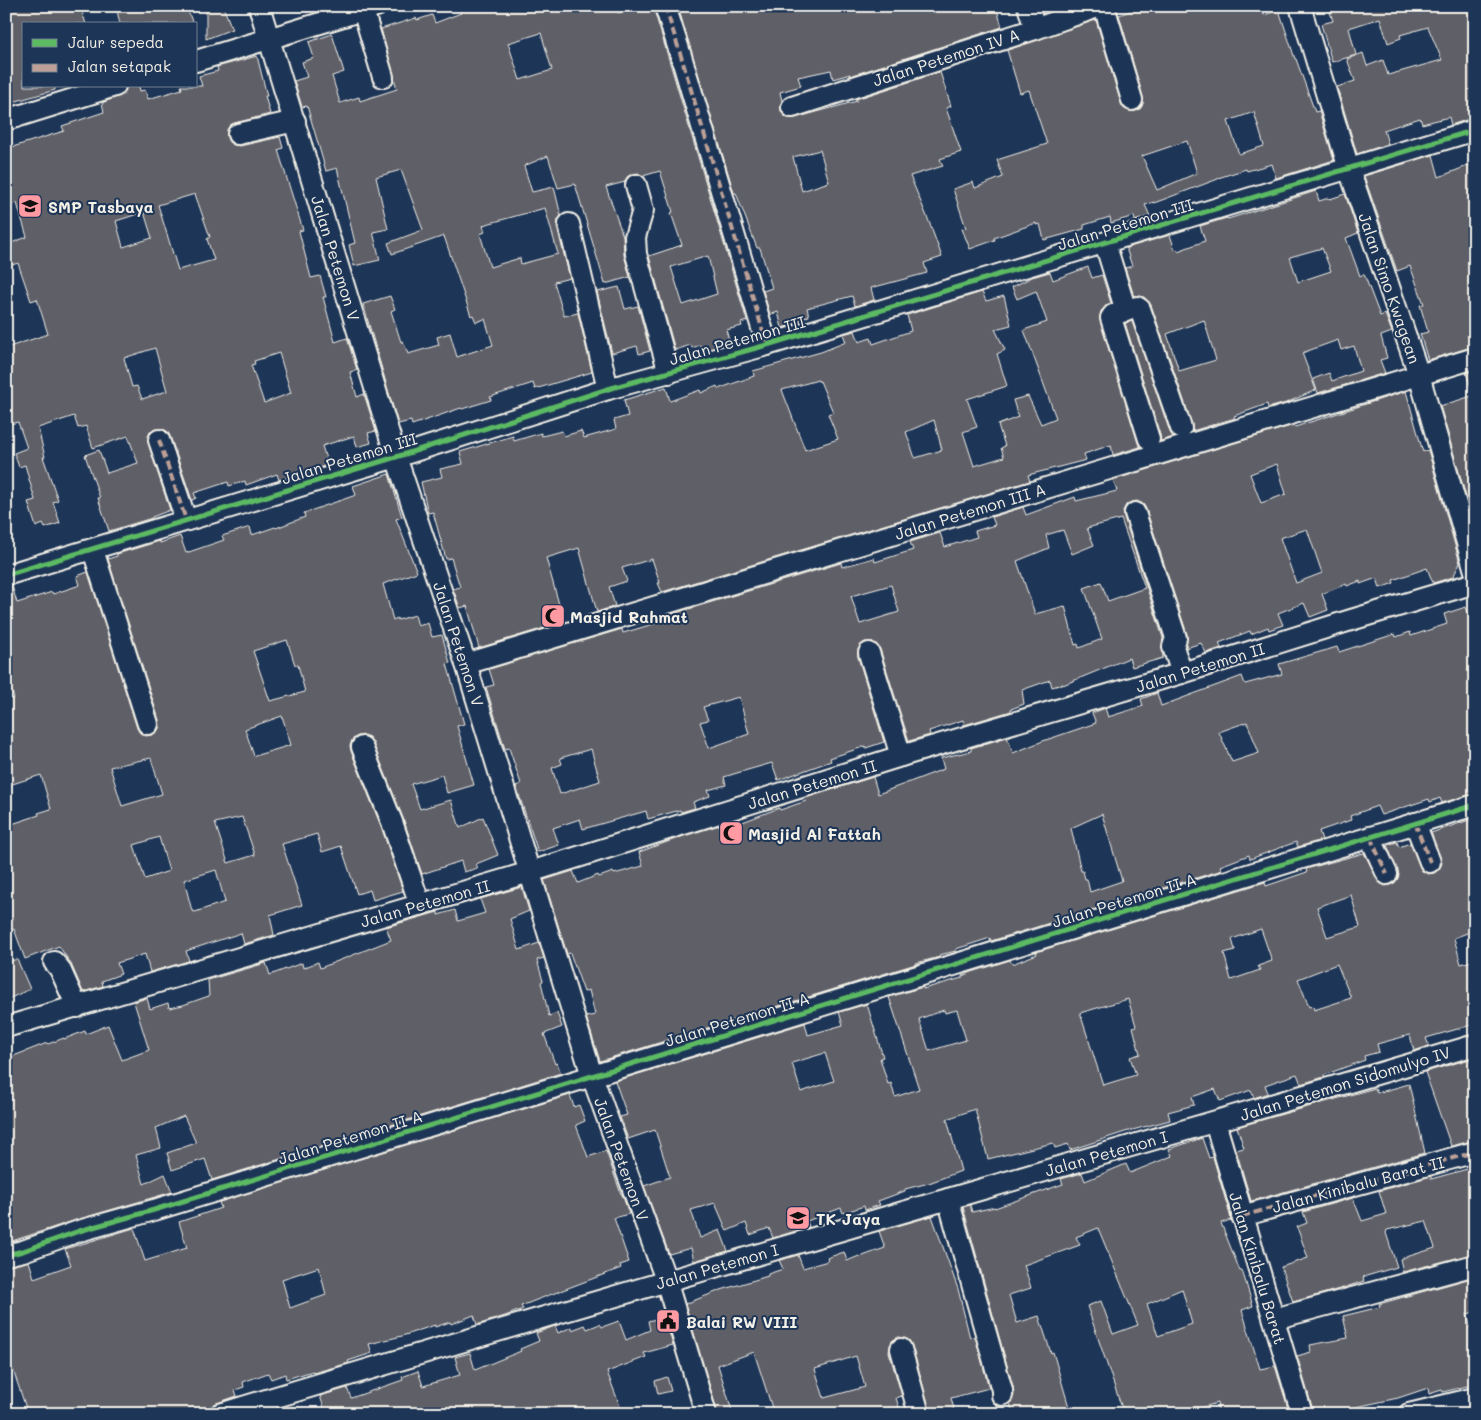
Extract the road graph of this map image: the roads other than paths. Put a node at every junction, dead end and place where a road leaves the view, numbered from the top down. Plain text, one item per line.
1 (259, 6) edge
2 (665, 6) edge
3 (1028, 6) edge
4 (1102, 6) edge
5 (1300, 6) edge
6 (369, 8) edge
7 (1035, 29) junction
8 (269, 38) junction
9 (198, 60) edge
10 (383, 77) dead end
11 (109, 88) edge
12 (1132, 100) dead end
13 (792, 107) dead end
14 (6, 120) edge
15 (294, 121) junction
16 (1475, 130) edge
17 (238, 134) dead end
18 (1349, 169) junction
19 (636, 185) dead end
20 (569, 224) dead end
21 (1106, 243) junction
22 (1126, 310) junction
23 (767, 345) junction
24 (1475, 358) edge
25 (668, 373) junction
26 (1419, 375) junction
27 (608, 389) junction
28 (1181, 428) dead end
29 (1149, 439) dead end
30 (159, 440) dead end
31 (396, 457) junction
32 (1135, 513) dead end
33 (186, 520) junction
34 (92, 550) junction
35 (1475, 571) edge
36 (6, 576) edge
37 (1475, 583) edge
38 (869, 653) dead end
39 (466, 664) junction
40 (1182, 673) junction
41 (148, 724) dead end
42 (362, 747) dead end
43 (901, 756) junction
44 (1475, 805) edge
45 (1415, 823) junction
46 (1370, 837) junction
47 (1430, 862) dead end
48 (530, 872) junction
49 (1387, 874) dead end
50 (420, 905) junction
51 (54, 962) dead end
52 (77, 1007) junction
53 (6, 1028) edge
54 (1475, 1045) edge
55 (592, 1076) junction
56 (1215, 1122) junction
57 (1475, 1152) edge
58 (948, 1199) junction
59 (1242, 1216) junction
60 (6, 1255) edge
61 (1475, 1266) edge
62 (666, 1280) junction
63 (1274, 1318) junction
64 (901, 1349) dead end
65 (1002, 1395) dead end
66 (1475, 1398) edge
67 (220, 1414) edge
68 (706, 1414) edge
69 (919, 1414) edge
70 (1302, 1414) edge
71 (1409, 1414) edge

1 - 8 street, Jalan Petemon V
2 - 23 street
3 - 7 street
4 - 7 street, Jalan Petemon IV A
4 - 12 street
5 - 18 street, Jalan Simo Kwagean
6 - 8 street
6 - 10 street
7 - 13 street, Jalan Petemon IV A
8 - 9 street
8 - 15 street, Jalan Petemon V
11 - 14 street
15 - 17 street
15 - 31 street, Jalan Petemon V
16 - 18 street, Jalan Petemon III
18 - 21 street, Jalan Petemon III
18 - 26 street, Jalan Simo Kwagean
19 - 25 street
20 - 27 street
21 - 22 street
21 - 23 street, Jalan Petemon III
22 - 28 street
22 - 29 street
23 - 25 street, Jalan Petemon III
24 - 26 street, Jalan Petemon III A
25 - 27 street, Jalan Petemon III
26 - 35 street, Jalan Simo Kwagean
26 - 39 street, Jalan Petemon III A
27 - 31 street, Jalan Petemon III
30 - 33 street
31 - 33 street, Jalan Petemon III
31 - 39 street, Jalan Petemon V
32 - 40 street
33 - 34 street, Jalan Petemon III
34 - 36 street, Jalan Petemon III
34 - 41 street
37 - 40 street, Jalan Petemon II
38 - 43 street
39 - 48 street, Jalan Petemon V
40 - 43 street, Jalan Petemon II
42 - 50 street
43 - 48 street, Jalan Petemon II
44 - 45 street, Jalan Petemon II A
45 - 46 street, Jalan Petemon II A
45 - 47 street
46 - 49 street
46 - 55 street, Jalan Petemon II A
48 - 50 street, Jalan Petemon II
48 - 55 street, Jalan Petemon V
50 - 52 street, Jalan Petemon II
51 - 52 street
52 - 53 street, Jalan Petemon II
54 - 56 street, Jalan Petemon Sidomulyo IV
55 - 60 street, Jalan Petemon II A
55 - 62 street, Jalan Petemon V
56 - 58 street, Jalan Petemon I
56 - 59 street, Jalan Kinibalu Barat
57 - 59 street, Jalan Kinibalu Barat II
58 - 62 street, Jalan Petemon I
58 - 65 street
59 - 63 street, Jalan Kinibalu Barat
61 - 63 street
62 - 67 street, Jalan Petemon I
62 - 68 street, Jalan Petemon V
63 - 70 street, Jalan Kinibalu Barat
64 - 69 street
66 - 71 street

